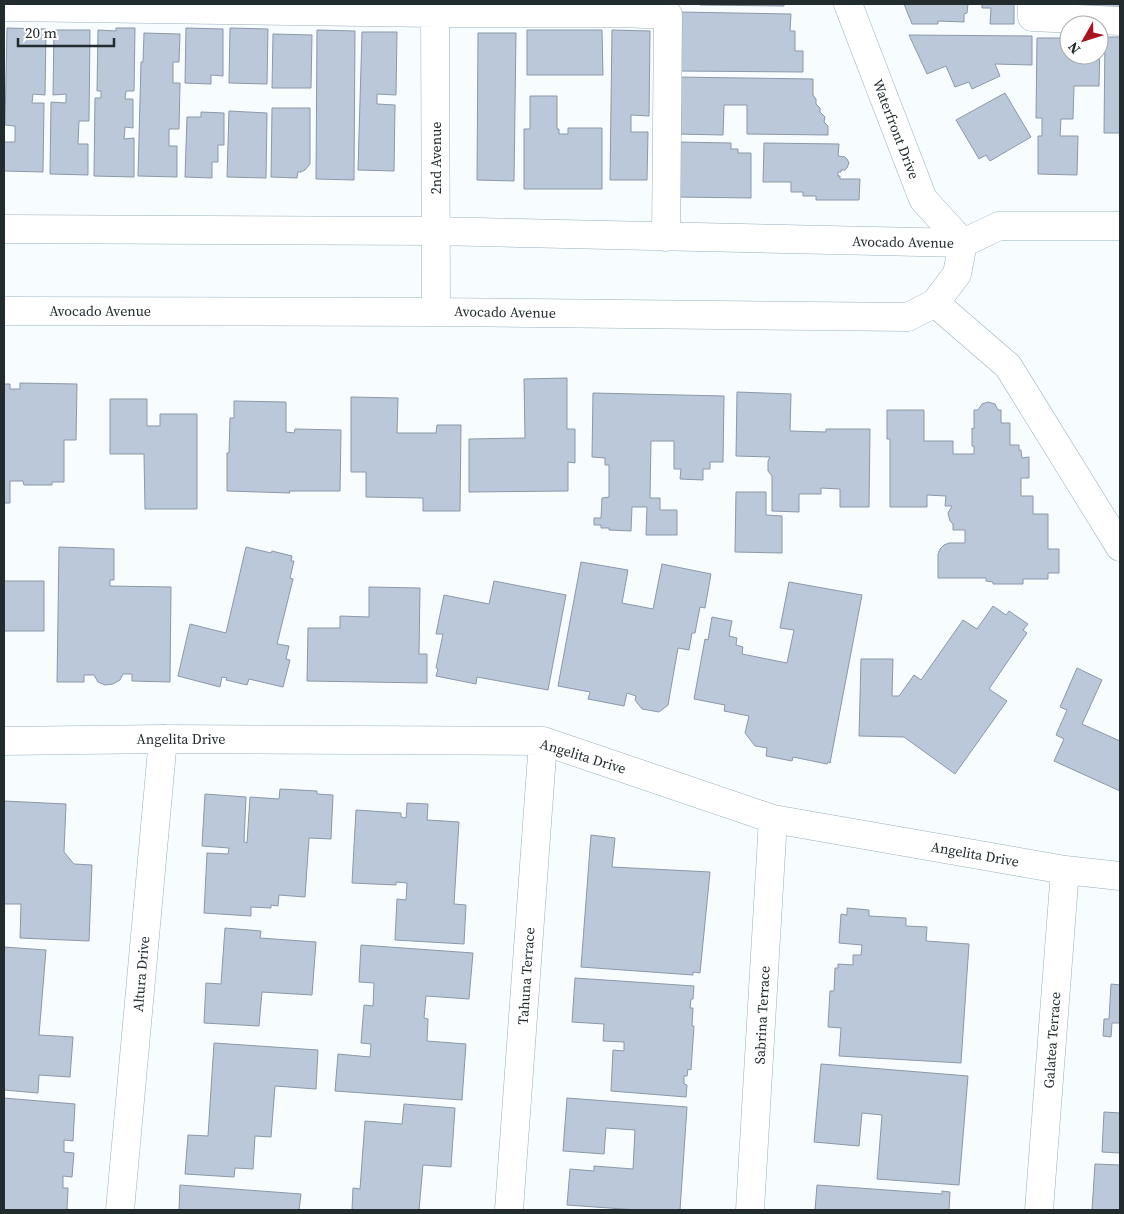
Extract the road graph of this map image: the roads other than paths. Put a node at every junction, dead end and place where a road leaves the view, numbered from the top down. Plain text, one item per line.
1 (848, 4) edge
2 (1032, 4) edge
3 (4, 7) edge
4 (435, 8) edge
5 (621, 9) edge
6 (1120, 21) edge
7 (1120, 226) edge
8 (4, 229) edge
9 (436, 231) junction
10 (666, 237) junction
11 (963, 243) junction
12 (934, 304) junction
13 (4, 311) edge
14 (436, 312) junction
15 (1120, 547) edge
16 (162, 738) junction
17 (4, 740) edge
18 (543, 741) junction
19 (773, 819) junction
20 (1065, 870) junction
21 (1120, 876) edge
22 (120, 1210) edge
23 (509, 1210) edge
24 (750, 1210) edge
25 (1039, 1210) edge

1 - 11 street, Waterfront Drive
2 - 6 street
3 - 4 street
4 - 5 street
4 - 9 street, 2nd Avenue
5 - 10 street
7 - 11 street, Avocado Avenue
8 - 9 street, Avocado Avenue
9 - 10 street, Avocado Avenue
9 - 14 street, 2nd Avenue
10 - 11 street, Avocado Avenue
11 - 12 street, Avocado Avenue
12 - 14 street, Avocado Avenue
12 - 15 street
13 - 14 street, Avocado Avenue
16 - 17 street, Angelita Drive
16 - 18 street, Angelita Drive
16 - 22 street, Altura Drive
18 - 19 street, Angelita Drive
18 - 23 street, Tahuna Terrace
19 - 20 street, Angelita Drive
19 - 24 street, Sabrina Terrace
20 - 21 street, Angelita Drive
20 - 25 street, Galatea Terrace

